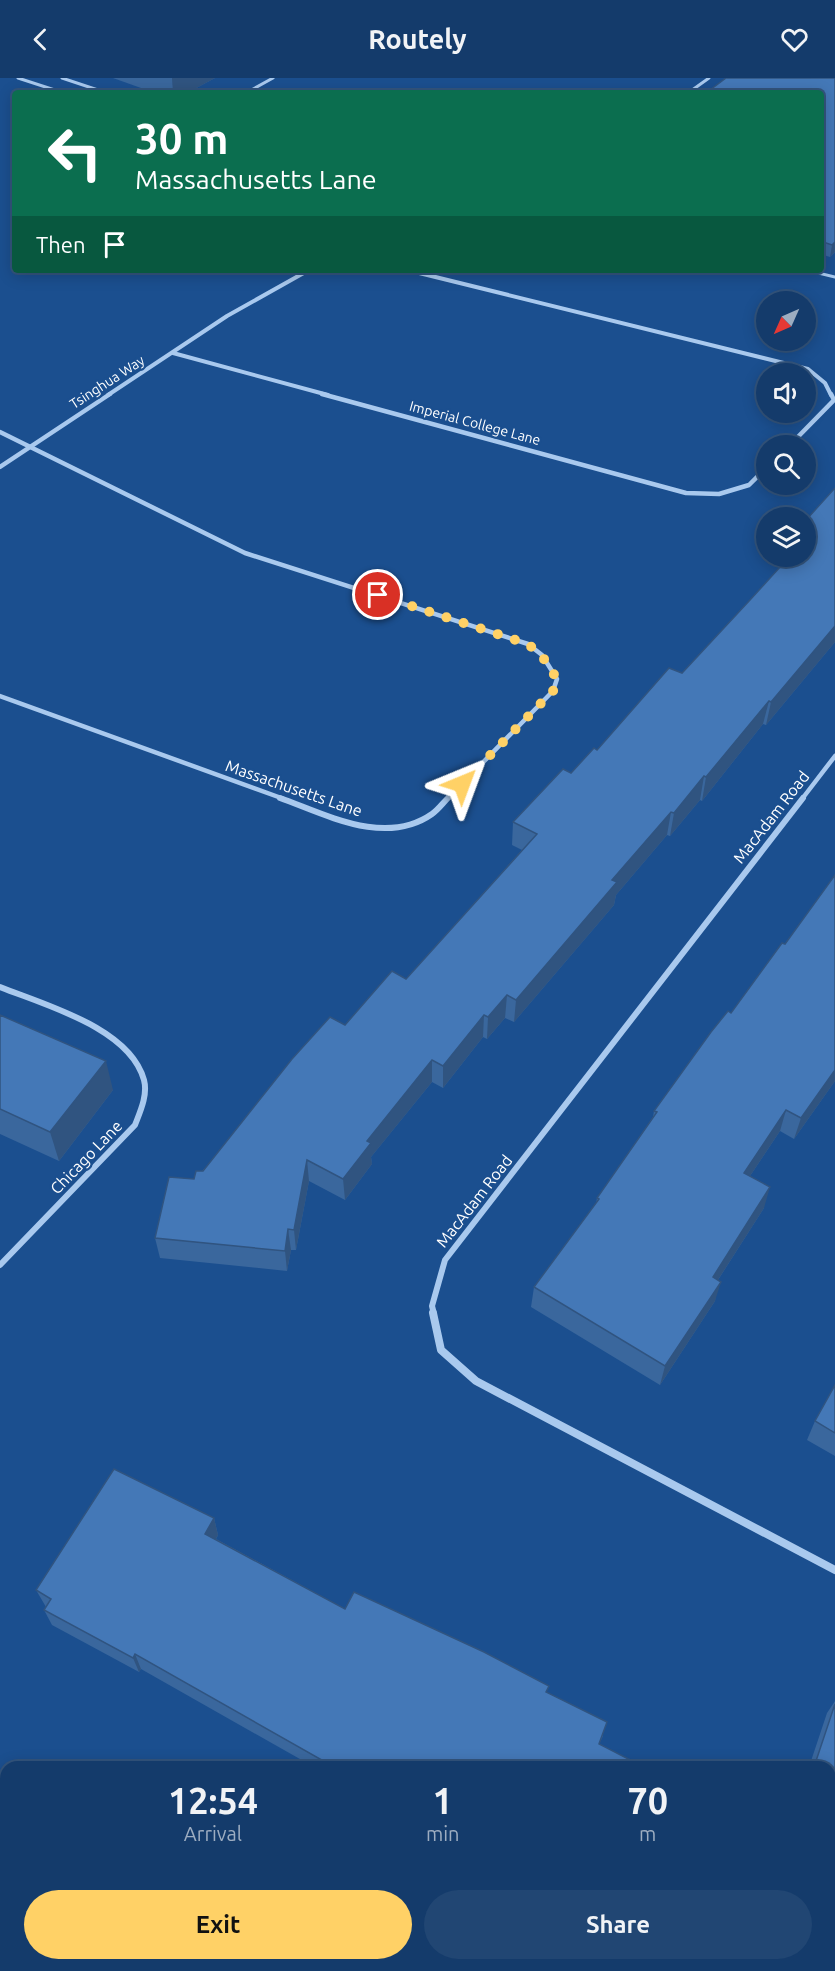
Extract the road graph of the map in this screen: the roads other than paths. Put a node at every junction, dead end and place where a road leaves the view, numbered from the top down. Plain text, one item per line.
1 (18, 78) edge
2 (63, 78) edge
3 (273, 78) edge
4 (709, 78) edge
5 (55, 90) edge
6 (98, 90) edge
7 (251, 90) edge
8 (692, 90) edge
9 (304, 273) edge
10 (419, 273) edge
11 (818, 273) edge
12 (835, 277) edge
13 (173, 353) junction
14 (0, 432) edge
15 (800, 435) edge
16 (28, 446) junction
17 (0, 467) edge
18 (756, 478) edge
19 (0, 696) edge
20 (835, 756) edge
21 (0, 987) edge
22 (0, 1265) edge
23 (835, 1570) edge

1 - 5 lane
2 - 6 lane
3 - 7 lane
4 - 8 lane
9 - 13 street, Tsinghua Way
10 - 15 street
11 - 12 lane
13 - 16 street, Tsinghua Way
13 - 18 street, Imperial College Lane
14 - 16 street
16 - 17 street, Tsinghua Way
16 - 19 street, Massachusetts Lane
20 - 23 street, MacAdam Road
21 - 22 street, Chicago Lane

